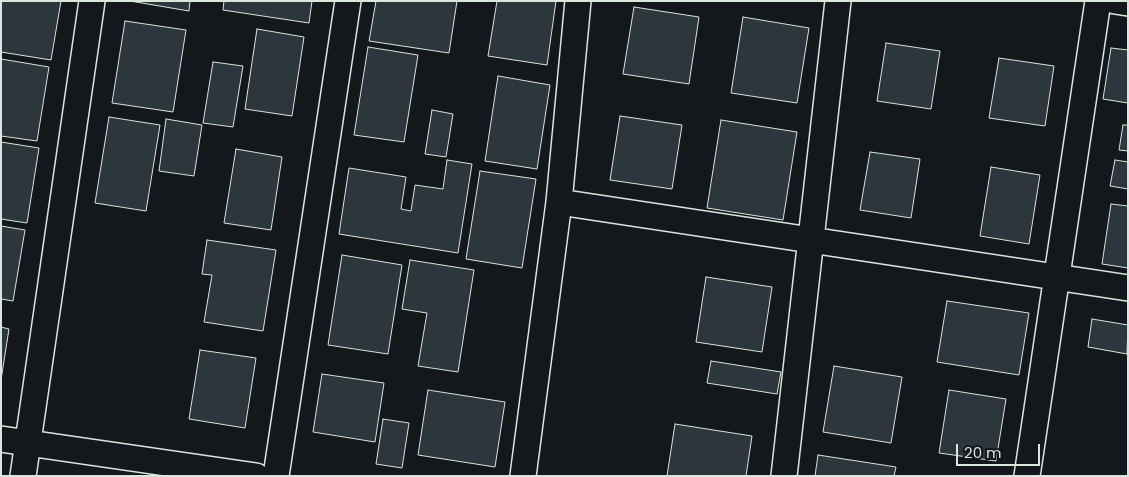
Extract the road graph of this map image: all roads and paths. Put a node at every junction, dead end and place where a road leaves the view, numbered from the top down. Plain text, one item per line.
1 (92, 1) edge
2 (348, 1) edge
3 (578, 1) edge
4 (838, 1) edge
5 (1098, 1) edge
6 (1115, 1) edge
7 (1128, 3) edge
8 (559, 202) junction
9 (810, 240) junction
10 (1057, 277) junction
11 (1128, 288) edge
12 (1, 439) edge
13 (28, 443) junction
14 (23, 476) edge
15 (256, 476) edge
16 (276, 476) edge
17 (523, 476) edge
18 (784, 476) edge
19 (1027, 476) edge

1 - 13 street
2 - 16 street
3 - 8 street
4 - 9 street
5 - 10 street
6 - 7 street
8 - 9 street
8 - 17 street
9 - 10 street
9 - 18 street
10 - 11 street
10 - 19 street
12 - 13 street
13 - 14 street
13 - 15 street

